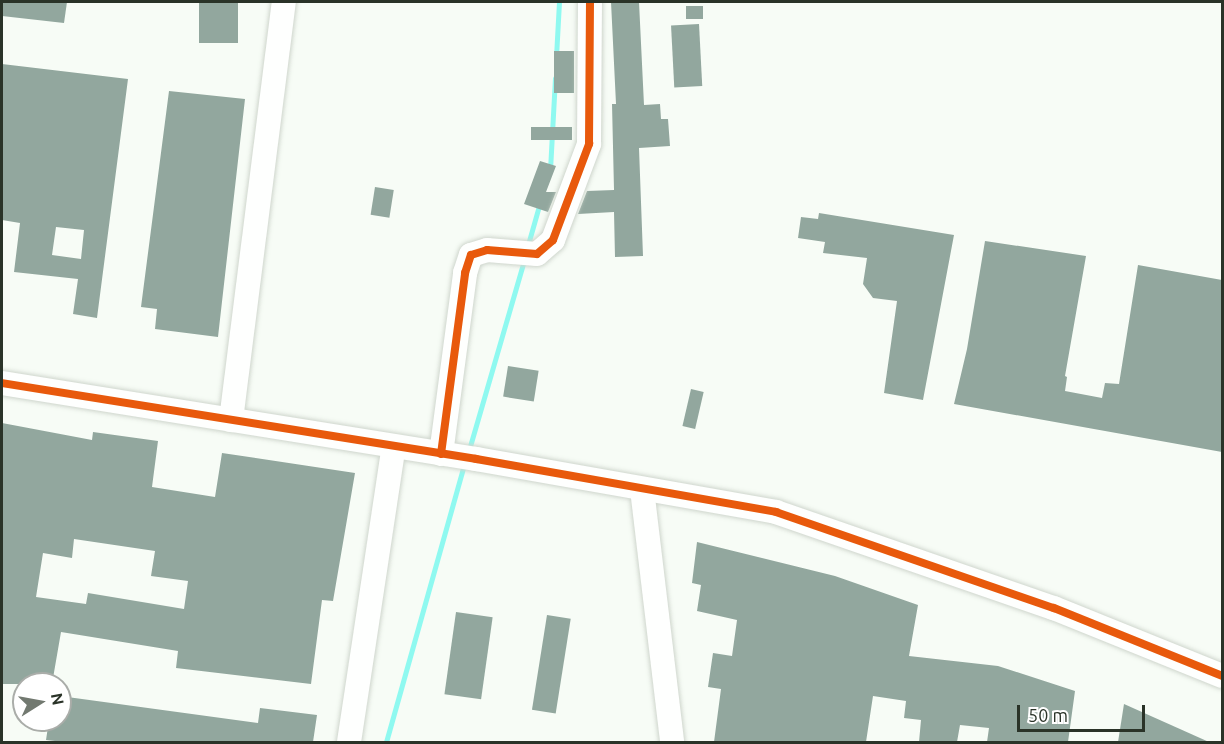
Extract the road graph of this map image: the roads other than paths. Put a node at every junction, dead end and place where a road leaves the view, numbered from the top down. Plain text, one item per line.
1 (284, 2) edge
2 (590, 2) edge
3 (2, 383) edge
4 (231, 420) junction
5 (394, 446) junction
6 (457, 456) junction
7 (642, 489) junction
8 (1222, 676) edge
9 (349, 742) edge
10 (672, 742) edge

1 - 4 street
2 - 6 street
3 - 4 street
4 - 5 street
5 - 6 street
5 - 9 street
6 - 7 street
7 - 8 street
7 - 10 street

